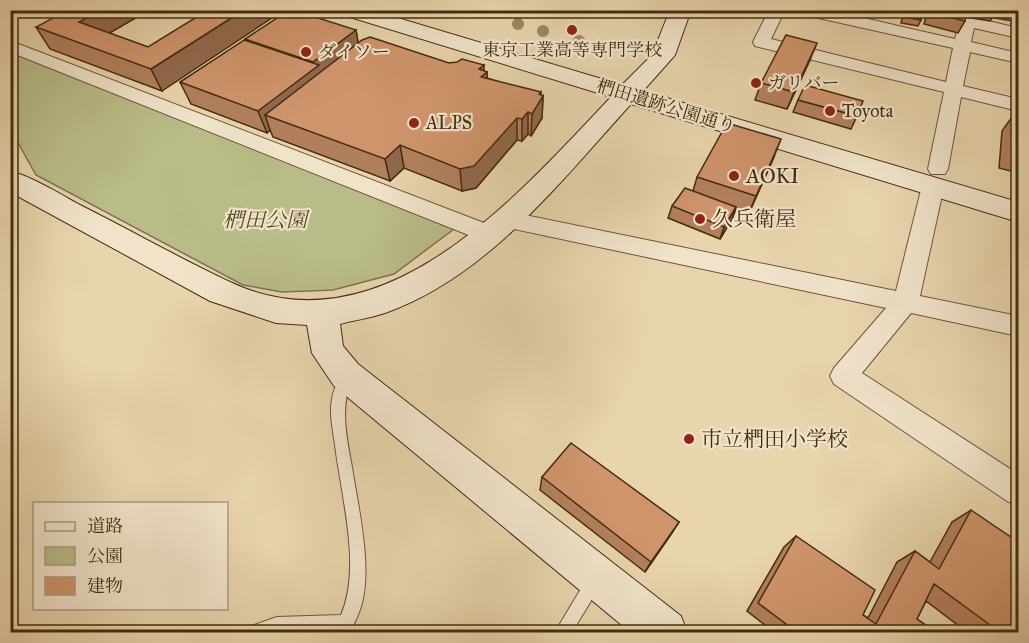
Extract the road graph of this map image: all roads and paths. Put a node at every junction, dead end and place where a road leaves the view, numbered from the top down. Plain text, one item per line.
1 (347, 10) edge
2 (395, 10) edge
3 (667, 10) edge
4 (681, 10) edge
5 (777, 10) edge
6 (805, 10) edge
7 (833, 13) edge
8 (1018, 33) edge
9 (36, 37) edge
10 (963, 45) junction
11 (13, 49) edge
12 (1018, 58) edge
13 (633, 88) junction
14 (953, 88) junction
15 (1018, 105) edge
16 (10, 156) edge
17 (935, 177) junction
18 (16, 182) edge
19 (1018, 192) edge
20 (1018, 212) edge
21 (497, 226) junction
22 (906, 302) junction
23 (324, 313) junction
24 (1018, 326) edge
25 (346, 375) junction
26 (1018, 491) edge
27 (598, 577) junction
28 (257, 633) edge
29 (563, 633) edge
30 (665, 633) edge

1 - 13 street, 椚田遺跡公園通り
2 - 13 street, 椚田遺跡公園通り
3 - 13 street
4 - 13 street
5 - 14 street
6 - 7 street
7 - 10 street
8 - 10 street
9 - 11 street
10 - 12 street
10 - 14 street
11 - 21 street
13 - 17 street, 椚田遺跡公園通り
13 - 21 street
14 - 15 street
14 - 17 street
16 - 18 street
17 - 19 street, 椚田遺跡公園通り
17 - 20 street, 椚田遺跡公園通り
17 - 22 street
18 - 23 street
21 - 22 street
21 - 23 street
22 - 24 street
22 - 26 street
23 - 25 street
25 - 27 street
25 - 28 lane
27 - 29 lane
27 - 30 street

